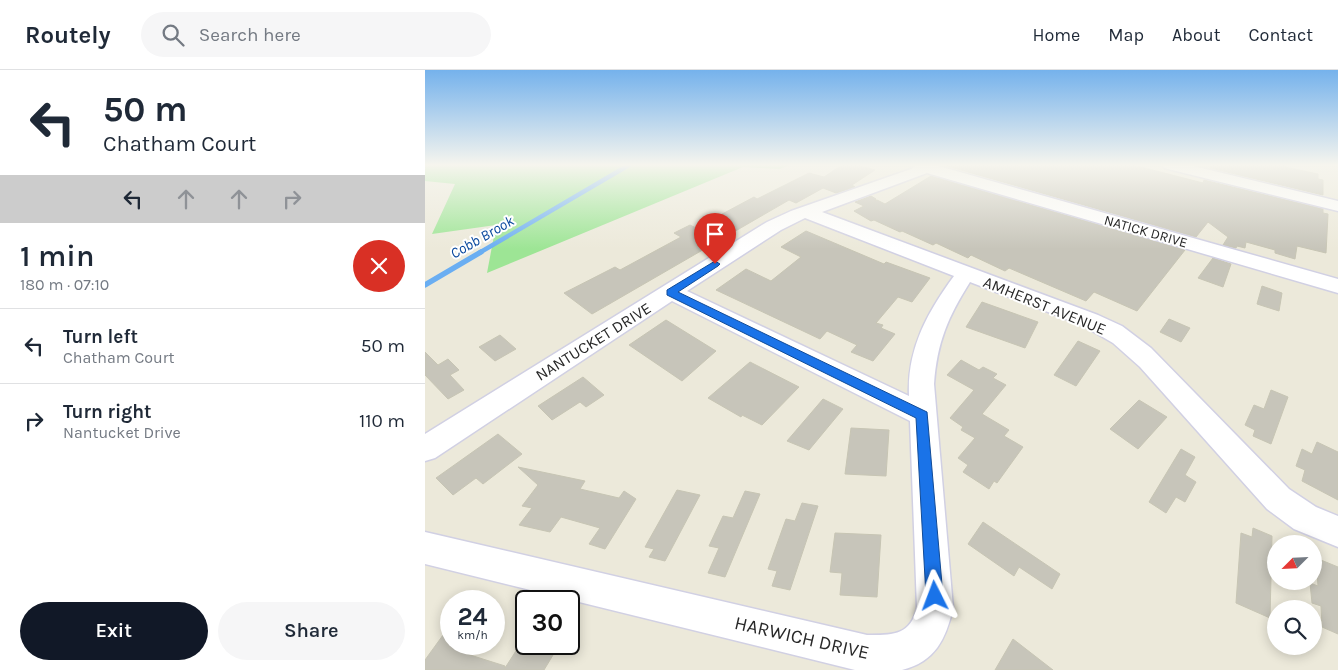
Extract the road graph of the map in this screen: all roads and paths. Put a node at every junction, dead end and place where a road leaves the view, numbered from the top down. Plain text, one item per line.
1 (855, 193) edge
2 (1019, 193) edge
3 (1285, 193) edge
4 (1338, 206) edge
5 (805, 212) junction
6 (966, 273) junction
7 (1338, 286) edge
8 (671, 292) junction
9 (922, 415) junction
10 (425, 449) edge
11 (1338, 532) edge
12 (425, 548) edge

1 - 5 street, NANTUCKET DRIVE
2 - 7 street, NATICK DRIVE
3 - 4 street
5 - 6 street, AMHERST AVENUE
5 - 8 street, NANTUCKET DRIVE
6 - 9 street, HARWICH DRIVE
6 - 11 street, AMHERST AVENUE
8 - 9 street
8 - 10 street, NANTUCKET DRIVE
9 - 12 street, HARWICH DRIVE

